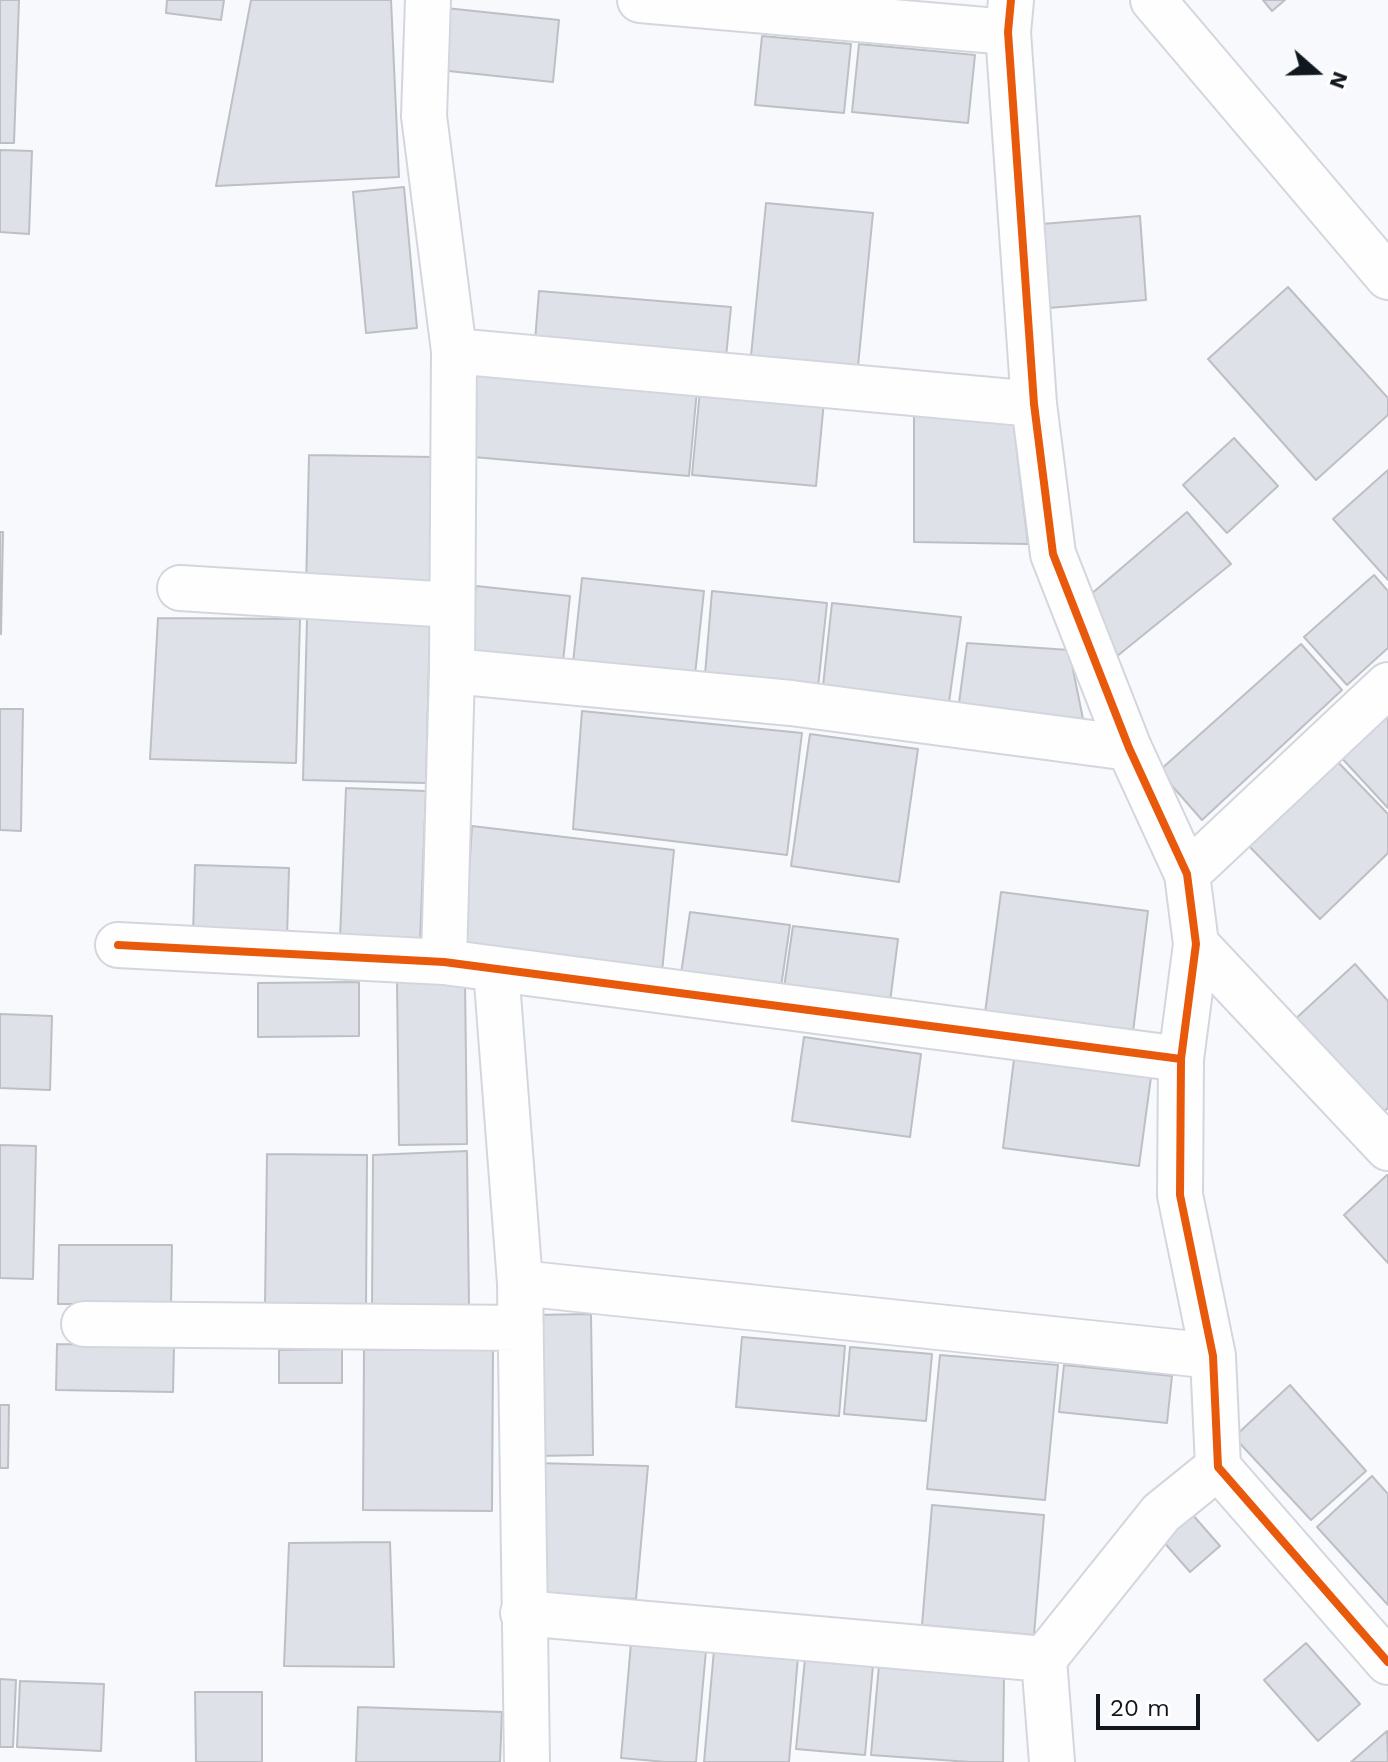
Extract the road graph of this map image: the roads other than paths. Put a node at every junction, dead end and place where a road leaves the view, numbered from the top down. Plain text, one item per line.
1 (428, 0) edge
2 (652, 1) edge
3 (1159, 2) edge
4 (1010, 16) edge
5 (1388, 277) edge
6 (454, 351) junction
7 (1034, 404) junction
8 (180, 588) dead end
9 (452, 605) junction
10 (452, 671) junction
11 (1388, 685) edge
12 (1129, 748) junction
13 (1187, 874) junction
14 (1196, 944) junction
15 (118, 945) dead end
16 (444, 962) junction
17 (496, 969) junction
18 (1181, 1059) junction
19 (1388, 1148) edge
20 (520, 1283) junction
21 (84, 1324) dead end
22 (521, 1328) junction
23 (1213, 1356) junction
24 (1218, 1467) junction
25 (523, 1613) junction
26 (1044, 1659) junction
27 (1388, 1662) edge
28 (527, 1762) edge
29 (1052, 1762) edge

1 - 6 street
2 - 4 street
3 - 5 street
4 - 7 street
6 - 7 street
6 - 9 street
7 - 12 street
8 - 9 street
9 - 10 street
10 - 12 street
10 - 16 street
11 - 13 street
12 - 13 street
13 - 14 street
14 - 18 street
14 - 19 street
15 - 16 street
16 - 17 street
17 - 18 street
17 - 20 street
18 - 23 street
20 - 22 street
20 - 23 street
21 - 22 street
22 - 25 street
23 - 24 street
24 - 26 street
24 - 27 street
25 - 26 street
25 - 28 street
26 - 29 street

